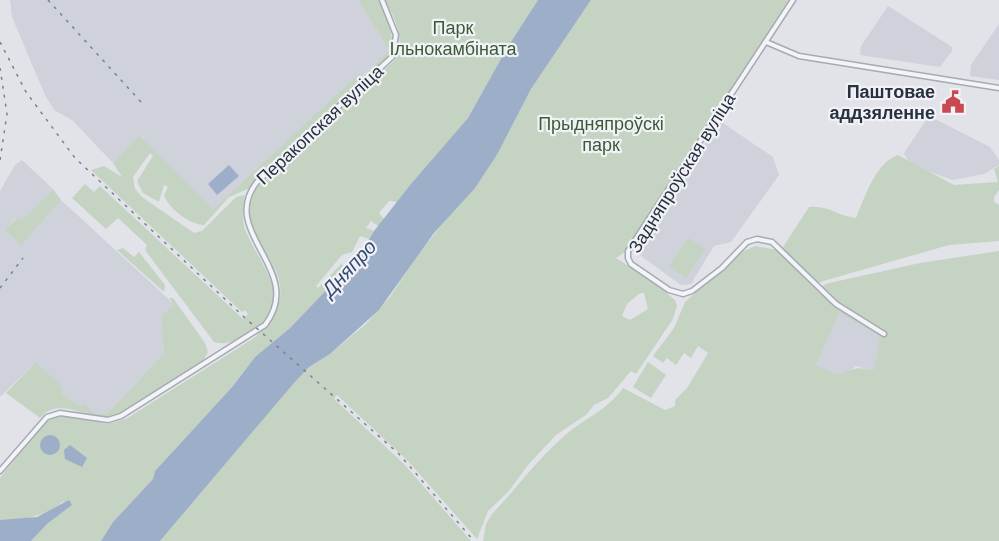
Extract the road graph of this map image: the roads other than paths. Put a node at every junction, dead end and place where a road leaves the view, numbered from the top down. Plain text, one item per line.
1 (382, 0) edge
2 (793, 0) edge
3 (766, 42) junction
4 (999, 88) edge
5 (884, 334) dead end
6 (0, 471) edge

1 - 6 street, Перакопская вуліца
2 - 3 street, Задняпроўская вуліца
3 - 4 street
3 - 5 street, Задняпроўская вуліца

